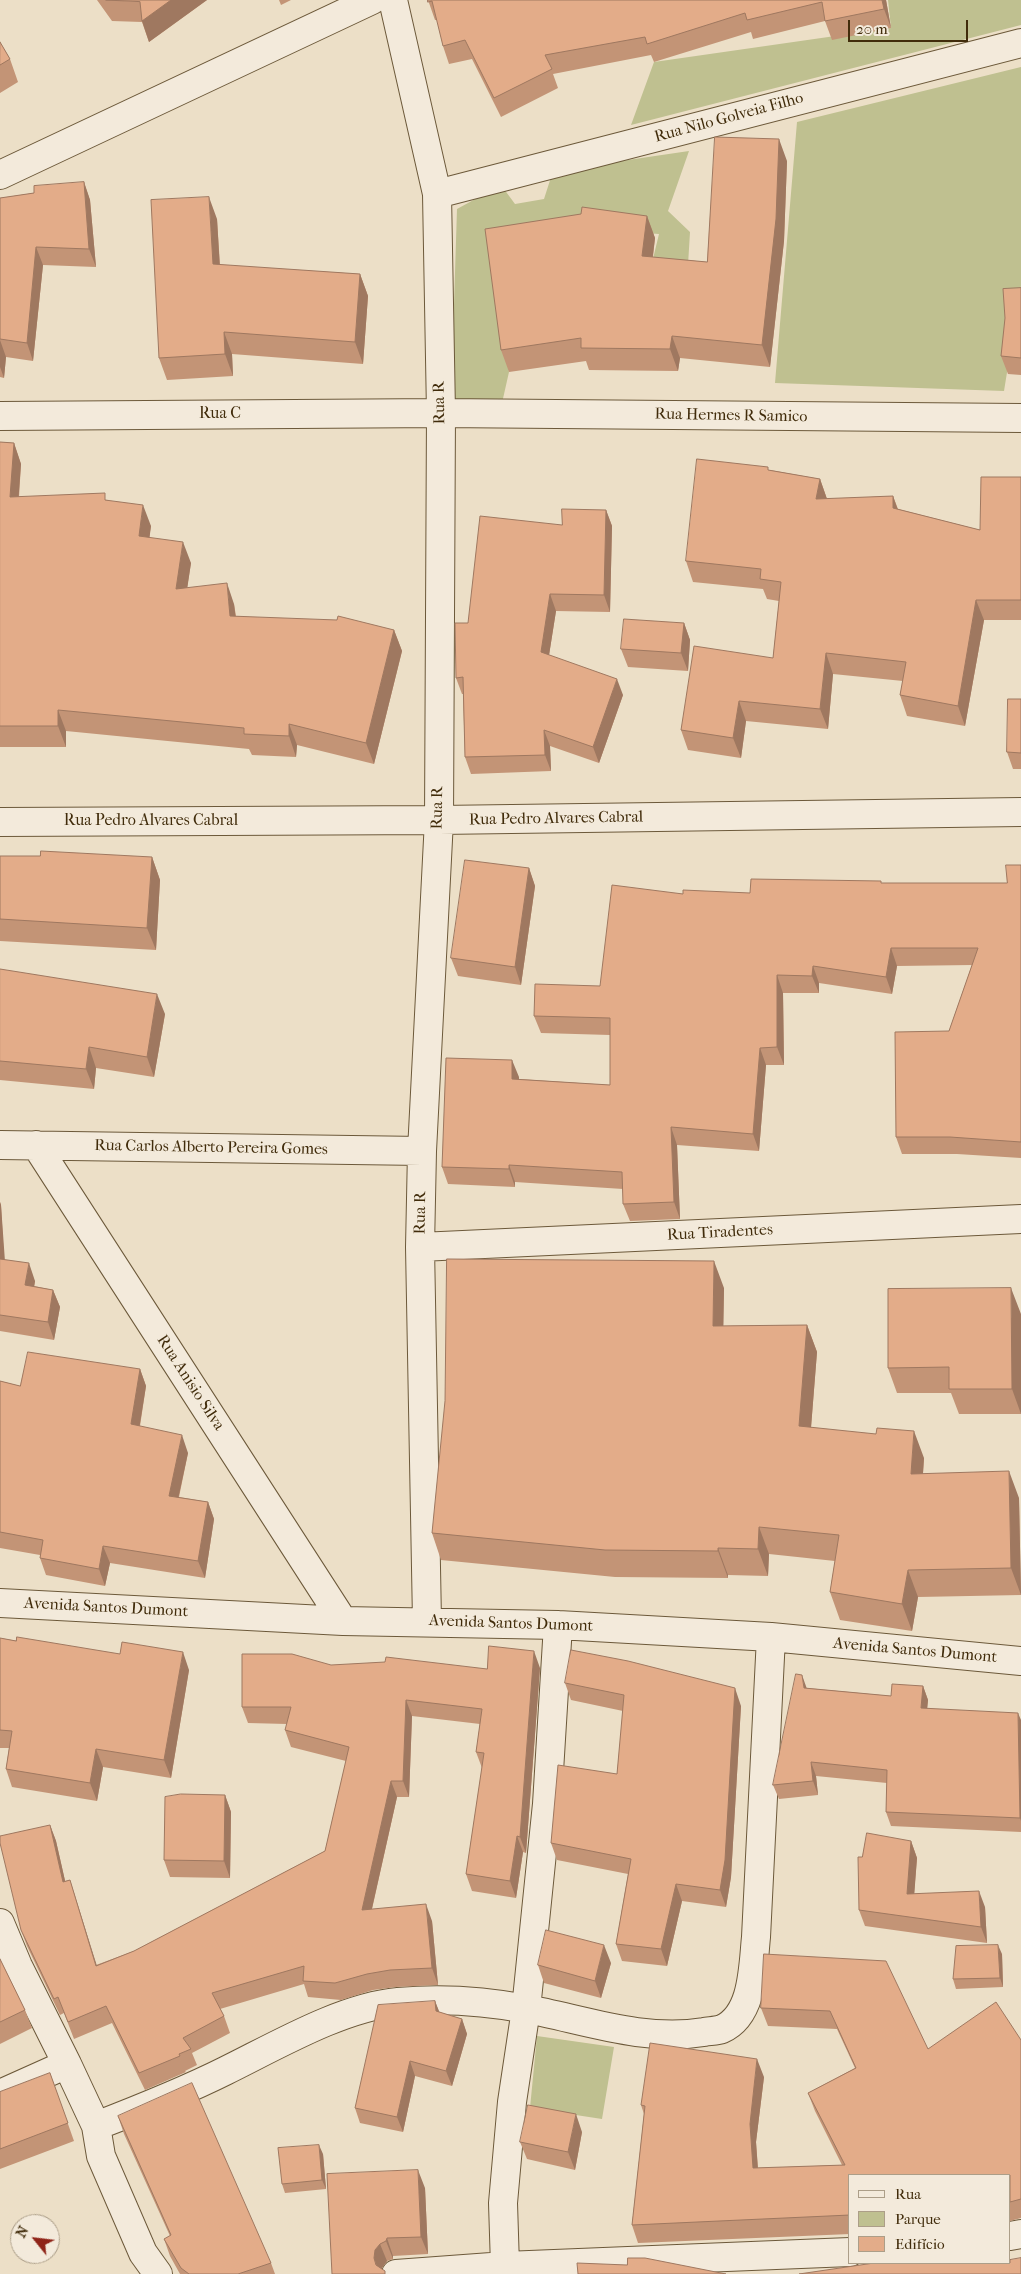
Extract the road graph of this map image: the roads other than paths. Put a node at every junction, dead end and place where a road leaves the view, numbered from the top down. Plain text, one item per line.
1 (372, 0) edge
2 (392, 0) edge
3 (1021, 43) edge
4 (0, 175) edge
5 (437, 194) junction
6 (440, 413) junction
7 (0, 416) edge
8 (1021, 418) edge
9 (1021, 812) edge
10 (439, 820) junction
11 (0, 822) edge
12 (0, 1145) edge
13 (36, 1145) junction
14 (422, 1151) junction
15 (1021, 1219) edge
16 (420, 1247) junction
17 (0, 1603) edge
18 (343, 1620) junction
19 (427, 1621) junction
20 (558, 1625) junction
21 (771, 1637) junction
22 (1021, 1661) edge
23 (0, 1923) edge
24 (526, 2009) junction
25 (68, 2064) junction
26 (0, 2094) edge
27 (96, 2126) junction
28 (848, 2252) edge
29 (505, 2266) junction
30 (158, 2274) edge
31 (396, 2274) edge

1 - 4 street
2 - 5 street, Rua R
3 - 5 street, Rua Nilo Golveia Filho
5 - 6 street, Rua R
6 - 7 street, Rua C
6 - 8 street, Rua Hermes R Samico
6 - 10 street, Rua R
9 - 10 street, Rua Pedro Alvares Cabral
10 - 11 street, Rua Pedro Alvares Cabral
10 - 14 street, Rua R
12 - 13 street, Rua Carlos Alberto Pereira Gomes
13 - 14 street, Rua Carlos Alberto Pereira Gomes
13 - 18 street, Rua Anisio Silva
14 - 16 street, Rua R
15 - 16 street, Rua Tiradentes
16 - 19 street, Rua R
17 - 18 street, Avenida Santos Dumont
18 - 19 street, Avenida Santos Dumont
19 - 20 street, Avenida Santos Dumont
20 - 21 street, Avenida Santos Dumont
20 - 24 street
21 - 22 street, Avenida Santos Dumont
21 - 24 street
23 - 25 street
24 - 27 street
24 - 29 street
25 - 26 street
25 - 27 street
27 - 30 street
28 - 29 street
29 - 31 street

